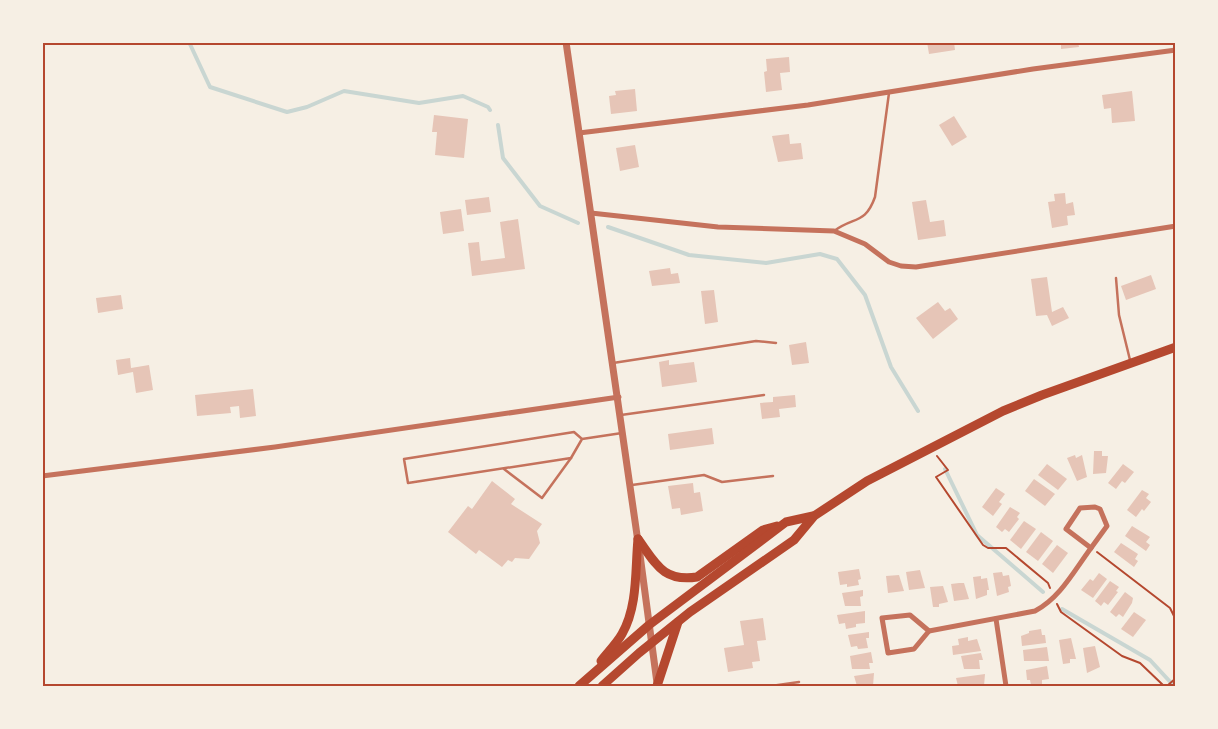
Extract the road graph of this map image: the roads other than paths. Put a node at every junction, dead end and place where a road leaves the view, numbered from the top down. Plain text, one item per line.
1 (566, 42) edge
2 (1176, 50) edge
3 (889, 92) junction
4 (579, 133) junction
5 (591, 213) junction
6 (1176, 226) edge
7 (834, 231) junction
8 (1116, 278) dead end
9 (776, 342) dead end
10 (1176, 347) edge
11 (1130, 362) junction
12 (613, 363) junction
13 (764, 395) dead end
14 (619, 397) junction
15 (621, 415) junction
16 (624, 433) junction
17 (582, 439) junction
18 (571, 458) junction
19 (504, 469) junction
20 (42, 476) edge
21 (773, 476) dead end
22 (630, 485) junction
23 (814, 516) junction
24 (786, 522) junction
25 (638, 539) junction
26 (1090, 548) junction
27 (996, 619) junction
28 (678, 622) junction
29 (649, 625) junction
30 (929, 631) junction
31 (651, 642) junction
32 (587, 679) junction
33 (799, 682) dead end
34 (578, 686) edge
35 (602, 686) edge
36 (657, 686) edge
37 (771, 686) edge
38 (1006, 686) edge

1 - 4 street
2 - 3 street
3 - 4 street
3 - 7 lane
4 - 5 street
5 - 7 street
5 - 12 street
6 - 7 street
8 - 11 lane
9 - 12 lane
10 - 11 highway
11 - 23 highway
12 - 14 street
13 - 15 lane
14 - 15 street
14 - 20 street
15 - 16 street
16 - 17 lane
16 - 22 street
17 - 18 lane
17 - 19 lane
18 - 19 lane
18 - 19 lane
21 - 22 lane
22 - 25 street
23 - 24 highway
23 - 28 highway
24 - 25 highway
24 - 29 highway
25 - 29 street
25 - 32 highway
26 - 26 street
26 - 27 street
27 - 30 street
27 - 38 street
28 - 31 highway
28 - 36 highway
29 - 31 street
29 - 32 highway
30 - 30 street
31 - 35 highway
31 - 36 street
32 - 34 highway
33 - 37 lane

